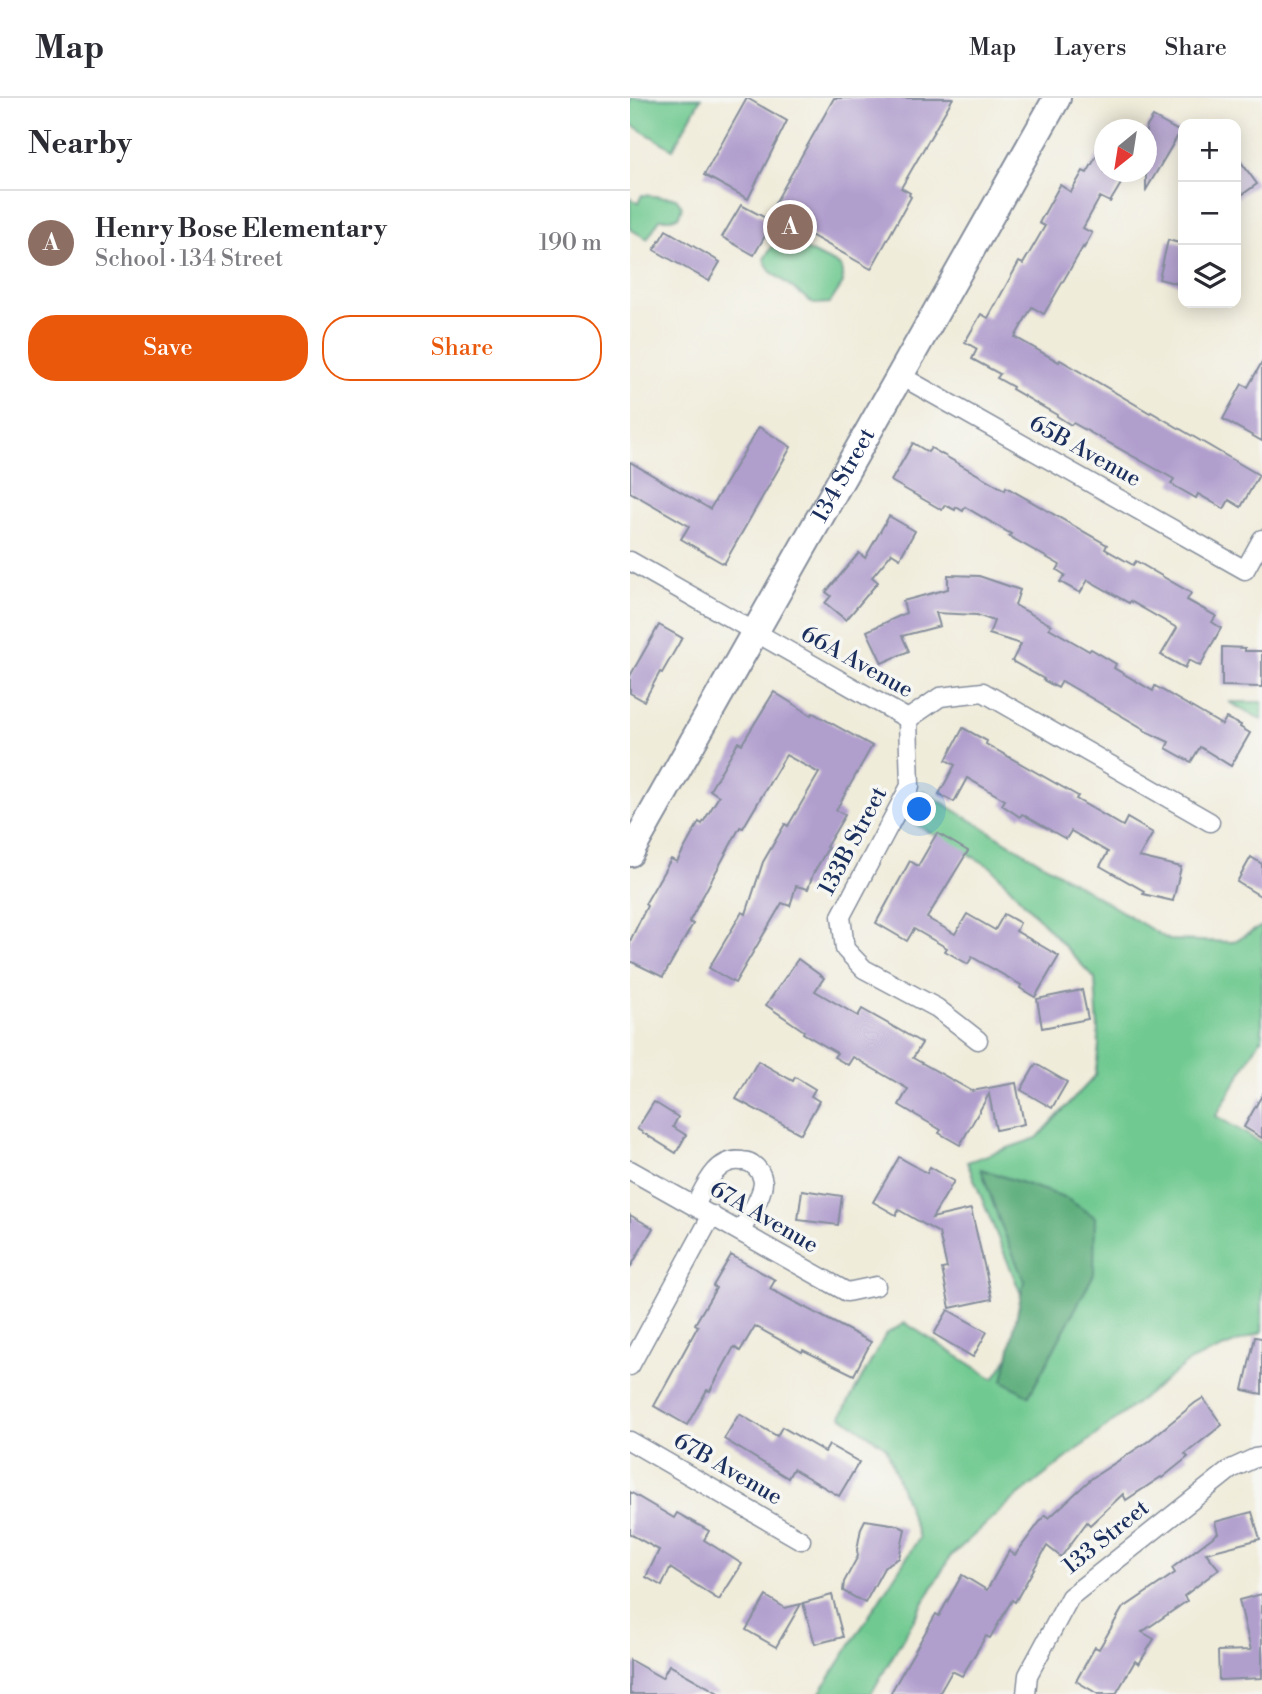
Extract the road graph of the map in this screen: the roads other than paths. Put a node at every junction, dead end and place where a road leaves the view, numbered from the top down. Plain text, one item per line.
1 (1057, 98) edge
2 (901, 376) junction
3 (1262, 539) edge
4 (630, 561) edge
5 (754, 631) junction
6 (908, 719) junction
7 (1210, 822) dead end
8 (630, 853) edge
9 (978, 1040) dead end
10 (630, 1170) edge
11 (695, 1206) junction
12 (712, 1215) junction
13 (741, 1231) junction
14 (876, 1286) dead end
15 (630, 1366) edge
16 (630, 1441) edge
17 (1262, 1457) edge
18 (801, 1540) dead end
19 (1026, 1694) edge

1 - 2 street, 134 Street
2 - 3 street, 65B Avenue
2 - 5 street, 134 Street
4 - 5 street, 66A Avenue
5 - 6 street, 66A Avenue
5 - 8 street, 134 Street
6 - 7 street, 66A Avenue
6 - 9 street, 133B Street
10 - 11 street, 67A Avenue
11 - 12 street, 67A Avenue
11 - 13 street
12 - 13 street, 67A Avenue
12 - 15 street
13 - 14 street, 67A Avenue
16 - 18 street, 67B Avenue
17 - 19 street, 133 Street

